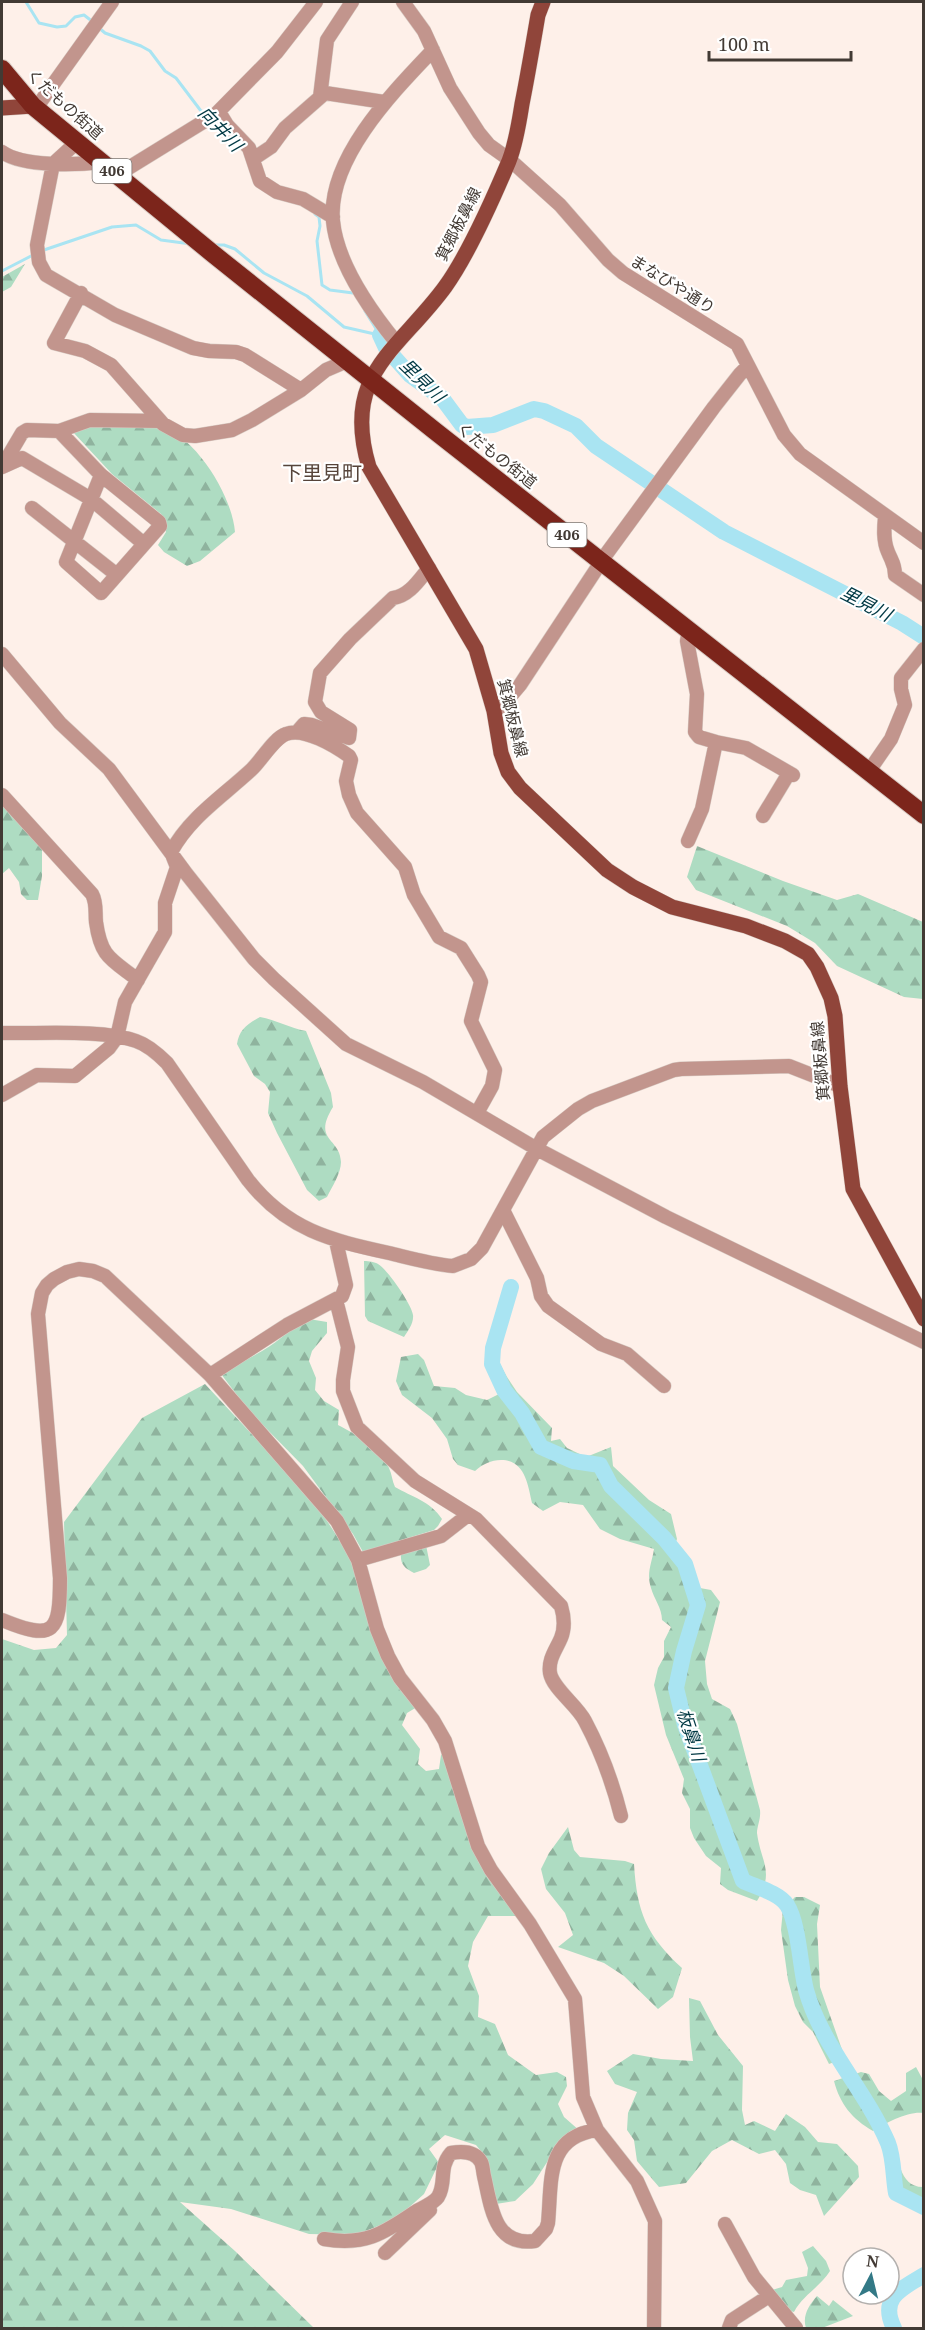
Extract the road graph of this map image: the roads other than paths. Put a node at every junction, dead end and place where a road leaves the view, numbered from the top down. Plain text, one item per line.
1 (112, 2) edge
2 (316, 2) edge
3 (352, 2) edge
4 (543, 2) edge
5 (407, 3) edge
6 (433, 50) junction
7 (2, 69) edge
8 (320, 97) junction
9 (384, 102) junction
10 (33, 106) junction
11 (2, 108) edge
12 (219, 112) junction
13 (77, 142) junction
14 (2, 152) edge
15 (253, 159) junction
16 (510, 160) junction
17 (102, 162) junction
18 (52, 164) junction
19 (117, 175) junction
20 (333, 217) junction
21 (81, 293) junction
22 (392, 347) junction
23 (347, 361) junction
24 (748, 366) junction
25 (370, 379) junction
26 (301, 390) junction
27 (160, 421) junction
28 (59, 431) junction
29 (2, 467) edge
30 (101, 475) junction
31 (91, 499) junction
32 (32, 508) dead end
33 (885, 517) junction
34 (75, 541) junction
35 (924, 543) edge
36 (144, 544) junction
37 (601, 562) junction
38 (429, 568) junction
39 (117, 575) junction
40 (924, 595) edge
41 (689, 630) junction
42 (924, 649) edge
43 (2, 654) edge
44 (494, 711) junction
45 (297, 732) junction
46 (716, 742) junction
47 (869, 771) junction
48 (2, 795) edge
49 (924, 815) edge
50 (763, 816) dead end
51 (688, 841) dead end
52 (171, 852) junction
53 (138, 980) junction
54 (2, 1033) edge
55 (117, 1037) junction
56 (840, 1086) junction
57 (2, 1095) edge
58 (477, 1113) junction
59 (537, 1149) junction
60 (503, 1210) junction
61 (336, 1241) junction
62 (336, 1300) junction
63 (924, 1319) edge
64 (924, 1342) edge
65 (210, 1375) junction
66 (664, 1386) dead end
67 (468, 1515) junction
68 (358, 1560) junction
69 (2, 1620) edge
70 (621, 1816) dead end
71 (597, 2130) junction
72 (438, 2199) junction
73 (725, 2224) dead end
74 (324, 2239) dead end
75 (385, 2253) dead end
76 (769, 2296) junction
77 (654, 2328) edge
78 (729, 2328) edge
79 (796, 2328) edge

1 - 10 street
2 - 12 street
3 - 8 street
4 - 16 main road, 箕郷板鼻線
5 - 6 street, まなびや通り
6 - 9 street
6 - 16 street, まなびや通り
7 - 10 highway, くだもの街道 / 406
8 - 9 street
8 - 15 street
9 - 20 street
10 - 11 main road
10 - 13 highway, くだもの街道 / 406
12 - 15 street
12 - 19 street
13 - 17 highway, くだもの街道 / 406
13 - 18 street
14 - 18 street
15 - 20 street
16 - 22 main road, 箕郷板鼻線
16 - 24 street, まなびや通り
17 - 18 street
17 - 19 highway, くだもの街道 / 406
18 - 21 street
19 - 23 highway, くだもの街道 / 406
20 - 22 street
21 - 26 street
21 - 27 street
22 - 25 main road, 箕郷板鼻線
23 - 25 highway, くだもの街道 / 406
23 - 26 street
24 - 33 street, まなびや通り
24 - 37 street
25 - 37 highway, くだもの街道 / 406
25 - 38 main road, 箕郷板鼻線
26 - 27 street
27 - 28 street
28 - 29 street
28 - 30 street
29 - 31 street
30 - 31 street
30 - 36 street
31 - 34 street
31 - 36 street
32 - 34 street
33 - 35 street, まなびや通り
33 - 40 street
34 - 39 street
34 - 39 street
36 - 39 street
37 - 41 highway, くだもの街道 / 406
37 - 44 street
38 - 44 main road, 箕郷板鼻線
38 - 45 street
41 - 46 street
41 - 47 highway, くだもの街道 / 406
42 - 47 street
43 - 52 street
44 - 56 main road, 箕郷板鼻線
45 - 52 street
45 - 58 street
46 - 50 street
46 - 51 street
47 - 49 highway, くだもの街道 / 406
48 - 53 street
52 - 53 street
52 - 58 street
53 - 55 street
54 - 55 street
55 - 57 street
55 - 61 street
56 - 59 street
56 - 63 main road, 箕郷板鼻線
58 - 59 street
59 - 60 street
59 - 64 street
60 - 61 street
60 - 66 street
61 - 62 street
62 - 65 street
62 - 67 street
65 - 68 street
65 - 69 street
67 - 68 street
67 - 70 street
68 - 71 street
71 - 72 street
71 - 77 street
72 - 74 street
72 - 75 street
73 - 76 street
76 - 78 street
76 - 79 street

